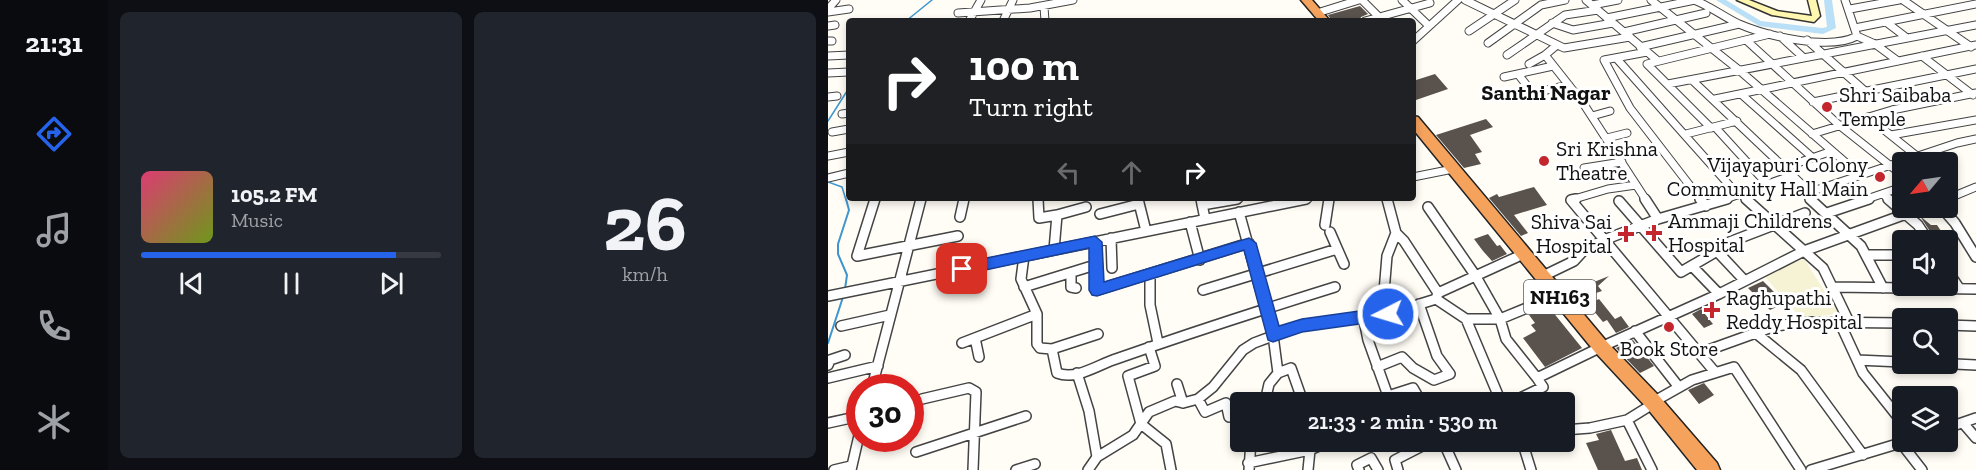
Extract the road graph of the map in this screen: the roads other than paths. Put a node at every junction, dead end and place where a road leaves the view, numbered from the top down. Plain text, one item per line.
1 (836, 0) edge
2 (981, 0) edge
3 (1013, 0) edge
4 (1073, 0) edge
5 (1296, 0) edge
6 (1306, 0) edge
7 (1360, 0) edge
8 (1402, 0) edge
9 (1458, 0) edge
10 (1465, 0) edge
11 (1515, 0) edge
12 (1565, 0) edge
13 (1586, 0) edge
14 (1618, 0) edge
15 (1651, 0) edge
16 (1694, 0) edge
17 (1742, 0) edge
18 (1748, 0) edge
19 (1807, 0) edge
20 (1812, 0) edge
21 (1845, 0) edge
22 (1901, 0) edge
23 (1428, 2) edge
24 (1976, 4) edge
25 (1660, 6) junction
26 (1044, 7) junction
27 (1595, 8) junction
28 (849, 9) dead end
29 (1411, 9) junction
30 (1850, 9) junction
31 (828, 10) edge
32 (1008, 10) junction
33 (974, 12) junction
34 (958, 13) dead end
35 (1441, 13) junction
36 (1706, 13) dead end
37 (1494, 14) junction
38 (1924, 15) junction
39 (1379, 17) junction
40 (971, 18) edge
41 (1004, 18) edge
42 (1045, 18) edge
43 (1319, 18) edge
44 (1376, 18) edge
45 (1676, 20) junction
46 (1610, 21) junction
47 (1886, 22) junction
48 (1552, 23) junction
49 (1515, 24) junction
50 (1739, 24) junction
51 (1428, 25) junction
52 (1976, 25) edge
53 (1855, 27) junction
54 (1947, 30) junction
55 (1469, 31) dead end
56 (1624, 32) junction
57 (1693, 33) junction
58 (1534, 34) junction
59 (1770, 34) junction
60 (1779, 35) junction
61 (1857, 36) junction
62 (1630, 37) junction
63 (1416, 38) edge
64 (1907, 38) junction
65 (1746, 40) junction
66 (1807, 40) junction
67 (1488, 43) dead end
68 (1875, 44) junction
69 (1557, 45) junction
70 (1974, 47) edge
71 (1712, 48) junction
72 (1643, 49) junction
73 (1824, 54) junction
74 (846, 55) edge
75 (1545, 55) junction
76 (828, 56) edge
77 (1507, 56) dead end
78 (1922, 56) junction
79 (1804, 58) junction
80 (1617, 59) junction
81 (1658, 61) junction
82 (1898, 61) junction
83 (1530, 64) dead end
84 (1773, 64) junction
85 (1553, 66) junction
86 (1976, 69) edge
87 (1739, 70) junction
88 (846, 72) edge
89 (1845, 72) junction
90 (828, 73) edge
91 (1518, 74) junction
92 (1631, 75) junction
93 (1947, 75) junction
94 (1614, 76) junction
95 (1504, 77) dead end
96 (1692, 80) junction
97 (1793, 83) junction
98 (1668, 84) junction
99 (1569, 85) junction
100 (1528, 87) dead end
101 (1761, 90) junction
102 (1542, 91) dead end
103 (1866, 92) junction
104 (1741, 94) junction
105 (1975, 95) edge
106 (837, 96) dead end
107 (828, 97) edge
108 (1714, 99) junction
109 (1813, 102) junction
110 (1610, 111) dead end
111 (1592, 116) junction
112 (1868, 117) junction
113 (1976, 120) edge
114 (1737, 121) junction
115 (1416, 124) edge
116 (1839, 125) junction
117 (1713, 127) junction
118 (846, 130) edge
119 (832, 132) dead end
120 (1416, 133) edge
121 (1627, 133) dead end
122 (1686, 134) junction
123 (1812, 134) junction
124 (1891, 135) junction
125 (1607, 138) junction
126 (1976, 139) edge
127 (1832, 151) junction
128 (1912, 152) edge
129 (1934, 152) edge
130 (846, 153) edge
131 (828, 156) edge
132 (1812, 158) junction
133 (1622, 162) junction
134 (1890, 165) joint
135 (1786, 167) junction
136 (1584, 168) dead end
137 (1448, 170) junction
138 (846, 175) edge
139 (1793, 175) junction
140 (1860, 175) junction
141 (1416, 176) edge
142 (828, 178) edge
143 (1767, 184) junction
144 (1636, 185) junction
145 (1976, 187) edge
146 (1892, 191) edge
147 (1810, 192) junction
148 (1739, 194) junction
149 (1883, 194) junction
150 (1958, 194) edge
151 (874, 201) edge
152 (920, 201) edge
153 (963, 201) edge
154 (1038, 201) edge
155 (1139, 201) edge
156 (1283, 201) edge
157 (1329, 201) edge
158 (1388, 201) edge
159 (1619, 201) dead end
160 (1892, 201) edge
161 (1202, 202) edge
162 (1706, 206) junction
163 (1086, 207) dead end
164 (1428, 207) dead end
165 (1239, 212) junction
166 (1805, 213) dead end
167 (1827, 213) junction
168 (1100, 214) dead end
169 (1057, 215) junction
170 (960, 217) dead end
171 (1892, 218) edge
172 (1911, 218) edge
173 (1951, 218) edge
174 (1205, 219) junction
175 (1658, 219) junction
176 (1190, 222) junction
177 (1774, 223) junction
178 (1639, 226) junction
179 (1498, 227) junction
180 (1921, 230) edge
181 (1146, 231) junction
182 (1396, 233) junction
183 (1849, 234) junction
184 (958, 236) dead end
185 (1111, 238) junction
186 (1604, 240) junction
187 (1095, 242) junction
188 (1249, 243) junction
189 (908, 246) junction
190 (1337, 249) junction
191 (1054, 250) junction
192 (1718, 251) junction
193 (1804, 251) junction
194 (1866, 255) junction
195 (1892, 255) edge
196 (1024, 256) junction
197 (1517, 257) junction
198 (1976, 258) edge
199 (1200, 260) junction
200 (1344, 264) dead end
201 (1095, 265) junction
202 (1692, 266) junction
203 (1112, 268) dead end
204 (1071, 273) junction
205 (1257, 273) junction
206 (1150, 275) junction
207 (1475, 275) junction
208 (1543, 276) junction
209 (1744, 280) junction
210 (899, 282) junction
211 (1024, 287) junction
212 (1335, 287) dead end
213 (1834, 287) junction
214 (1076, 288) dead end
215 (1883, 288) junction
216 (1959, 288) joint
217 (1976, 289) edge
218 (1203, 290) dead end
219 (1719, 294) junction
220 (833, 295) edge
221 (1437, 296) junction
222 (1551, 298) junction
223 (1419, 304) junction
224 (1266, 308) junction
225 (1036, 314) junction
226 (1388, 314) junction
227 (890, 315) junction
228 (1363, 315) junction
229 (1669, 315) junction
230 (1467, 319) junction
231 (1500, 319) junction
232 (1844, 321) junction
233 (1892, 323) edge
234 (1958, 325) edge
235 (841, 326) dead end
236 (1976, 326) edge
237 (1635, 332) junction
238 (1398, 333) dead end
239 (1098, 334) dead end
240 (1757, 334) junction
241 (1273, 335) junction
242 (975, 338) junction
243 (962, 344) dead end
244 (1154, 345) junction
245 (1052, 349) junction
246 (1598, 349) junction
247 (1700, 352) junction
248 (845, 355) dead end
249 (979, 357) dead end
250 (1857, 360) junction
251 (1892, 362) edge
252 (1958, 364) edge
253 (828, 365) edge
254 (1976, 365) edge
255 (878, 366) junction
256 (1377, 367) junction
257 (1714, 371) junction
258 (1077, 373) junction
259 (876, 374) edge
260 (1278, 374) junction
261 (828, 378) edge
262 (1537, 378) junction
263 (1177, 384) dead end
264 (1678, 386) junction
265 (1267, 392) edge
266 (1299, 392) edge
267 (1382, 392) edge
268 (1402, 392) edge
269 (1415, 392) edge
270 (1497, 392) edge
271 (1533, 392) edge
272 (924, 399) edge
273 (1198, 399) junction
274 (1183, 403) junction
275 (1650, 404) junction
276 (1892, 409) edge
277 (1026, 416) dead end
278 (1230, 417) edge
279 (1976, 418) edge
280 (846, 419) edge
281 (1627, 420) junction
282 (828, 423) edge
283 (1963, 423) junction
284 (1141, 424) junction
285 (1958, 425) edge
286 (1575, 429) edge
287 (974, 433) junction
288 (1976, 438) edge
289 (1892, 446) edge
290 (924, 449) edge
291 (855, 452) edge
292 (1253, 452) edge
293 (1303, 452) edge
294 (1310, 452) edge
295 (1411, 452) edge
296 (1448, 452) edge
297 (1525, 452) edge
298 (1910, 452) edge
299 (1863, 455) junction
300 (1097, 458) junction
301 (1035, 464) dead end
302 (1249, 467) edge
303 (851, 468) edge
304 (1830, 468) edge
305 (834, 470) edge
306 (973, 470) edge
307 (1016, 470) edge
308 (1088, 470) edge
309 (1171, 470) edge
310 (1308, 470) edge
311 (1359, 470) edge
312 (1378, 470) edge
313 (1398, 470) edge
314 (1456, 470) edge
315 (1531, 470) edge
316 (1652, 470) edge
317 (1698, 470) edge
318 (1710, 470) edge
319 (1801, 470) edge
320 (1811, 470) edge
321 (1922, 470) edge

1 - 31 street
2 - 33 street
3 - 32 street
4 - 26 street
5 - 43 highway
6 - 43 highway
7 - 39 street
7 - 43 street
8 - 29 street
9 - 35 street
10 - 37 street
11 - 37 street
12 - 49 street
13 - 27 street
14 - 27 street
15 - 25 street
16 - 25 street
16 - 50 street
17 - 20 street
18 - 19 street
21 - 30 street
22 - 30 street
22 - 38 street
23 - 29 street
23 - 35 street
24 - 38 street
25 - 45 street
25 - 46 street
26 - 32 street
26 - 42 street
27 - 46 street
27 - 48 street
28 - 31 street
29 - 39 street
29 - 51 street
30 - 53 street
32 - 33 street
32 - 41 street
33 - 34 street
33 - 40 street
35 - 51 street
36 - 45 street
37 - 49 street
37 - 55 street
38 - 47 street
38 - 54 street
39 - 44 street
45 - 56 street
45 - 57 street
46 - 48 street
46 - 56 street
47 - 53 street
47 - 64 street
48 - 58 street
49 - 58 street
49 - 67 street
50 - 57 street
50 - 59 street
51 - 63 street
52 - 54 street
53 - 61 street
54 - 64 street
54 - 70 street
56 - 62 street
57 - 71 street
57 - 72 street
58 - 69 street
58 - 77 street
59 - 60 street
59 - 65 street
60 - 66 street
60 - 79 street
61 - 66 street
61 - 68 street
62 - 69 street
62 - 72 street
64 - 68 street
65 - 71 street
65 - 84 street
66 - 73 street
68 - 73 street
68 - 82 street
69 - 75 street
70 - 78 street
71 - 81 street
71 - 87 street
72 - 80 street
72 - 81 street
73 - 79 street
73 - 89 street
74 - 76 street
75 - 83 street
75 - 85 street
78 - 82 street
78 - 93 street
79 - 84 street
80 - 92 street
80 - 94 street
81 - 98 street
82 - 89 street
84 - 87 street
84 - 97 street
85 - 91 street
85 - 99 street
86 - 93 street
87 - 96 street
87 - 101 street
88 - 90 street
89 - 97 street
89 - 103 street
91 - 95 street
91 - 100 street
92 - 94 street
92 - 122 street
93 - 103 street
93 - 105 street
94 - 162 street
96 - 98 street
96 - 108 street
97 - 101 street
97 - 109 street
98 - 117 street
99 - 102 street
99 - 111 street
101 - 104 street
101 - 123 street
103 - 109 street
104 - 108 street
104 - 132 street
105 - 112 street
106 - 107 street
108 - 114 street
109 - 116 street
110 - 111 street
111 - 125 street
112 - 116 street
112 - 124 street
113 - 124 street
114 - 117 street
114 - 135 street
115 - 179 highway, NH163
116 - 123 street
116 - 134 street
117 - 122 street
117 - 143 street
118 - 119 street
120 - 137 highway, NH163
121 - 125 street
122 - 148 street
123 - 127 street
124 - 128 street
125 - 133 street
126 - 129 street
127 - 132 street
127 - 140 street
130 - 131 street
132 - 135 street
133 - 136 street
133 - 144 street
134 - 140 street
135 - 139 street
137 - 141 street
137 - 179 highway, NH163
138 - 142 street
139 - 143 street
139 - 147 street
140 - 147 street
143 - 148 street
144 - 175 street
144 - 186 street
145 - 150 street
146 - 149 street
147 - 167 street
148 - 162 street
148 - 177 street
149 - 160 street
149 - 167 street
151 - 189 street
152 - 189 street
153 - 170 street
154 - 169 street
155 - 168 street
155 - 181 street
156 - 165 street
157 - 190 street
158 - 182 street
159 - 178 street
161 - 174 street
162 - 175 street
163 - 169 street
164 - 207 street
165 - 174 street
165 - 188 street
166 - 177 street
167 - 183 street
169 - 191 street
171 - 183 street
172 - 180 street
173 - 198 street
174 - 176 street
175 - 178 street
176 - 181 street
176 - 199 street
177 - 192 street
177 - 193 street
178 - 186 street
178 - 202 street
179 - 197 highway, NH163
179 - 208 highway, NH163
181 - 185 street
182 - 221 street
182 - 226 street
183 - 193 street
183 - 194 street
184 - 189 street
185 - 187 street
185 - 203 street
186 - 208 street
186 - 229 street
187 - 191 street
187 - 201 street
188 - 199 street
188 - 205 street
189 - 210 street
190 - 200 street
190 - 205 street
191 - 196 street
192 - 202 street
192 - 209 street
193 - 209 street
193 - 213 street
194 - 195 street
194 - 215 street
196 - 210 street
196 - 211 street
197 - 207 street
197 - 222 highway, NH163
199 - 206 street
201 - 204 street
201 - 206 street
202 - 219 street
204 - 211 street
204 - 214 street
205 - 218 street
205 - 224 street
206 - 244 street
207 - 221 street
207 - 231 street
208 - 246 highway, NH163
209 - 219 street
210 - 220 street
210 - 227 street
211 - 225 street
212 - 224 street
213 - 215 street
213 - 232 street
215 - 216 street
216 - 217 street
219 - 229 street
221 - 223 street
221 - 230 street
222 - 231 street
222 - 246 highway, NH163
223 - 226 street
223 - 256 street
224 - 241 street
224 - 244 street
225 - 242 street
225 - 245 street
226 - 228 street
226 - 238 street
227 - 235 street
227 - 255 street
228 - 241 street
228 - 256 street
229 - 237 street
229 - 247 street
230 - 231 street
230 - 270 street
231 - 262 street
232 - 233 street
232 - 240 street
232 - 250 street
234 - 236 street
237 - 246 street
237 - 264 street
239 - 245 street
240 - 247 street
240 - 299 street
241 - 260 street
241 - 273 street
242 - 243 street
242 - 249 street
244 - 258 street
244 - 284 street
245 - 258 street
246 - 262 street
246 - 275 highway, NH163
247 - 257 street
248 - 253 street
250 - 251 street
250 - 276 street
252 - 254 street
255 - 259 street
255 - 261 street
256 - 267 street
257 - 264 street
257 - 319 street
258 - 300 street
260 - 265 street
260 - 266 street
262 - 271 street
263 - 274 street
264 - 275 street
268 - 269 street
272 - 287 street
273 - 274 street
273 - 278 street
274 - 284 street
275 - 281 street
275 - 317 highway, NH163
275 - 318 highway, NH163
277 - 287 street
279 - 283 street
280 - 282 street
281 - 286 street
281 - 316 street
283 - 285 street
283 - 288 street
284 - 300 street
284 - 309 street
287 - 290 street
287 - 306 street
289 - 299 street
291 - 303 street
292 - 302 street
293 - 302 street
294 - 310 street
295 - 313 street
296 - 314 street
297 - 315 street
298 - 321 street
299 - 304 street
300 - 308 street
301 - 307 street
303 - 305 street
304 - 320 street
311 - 312 street

